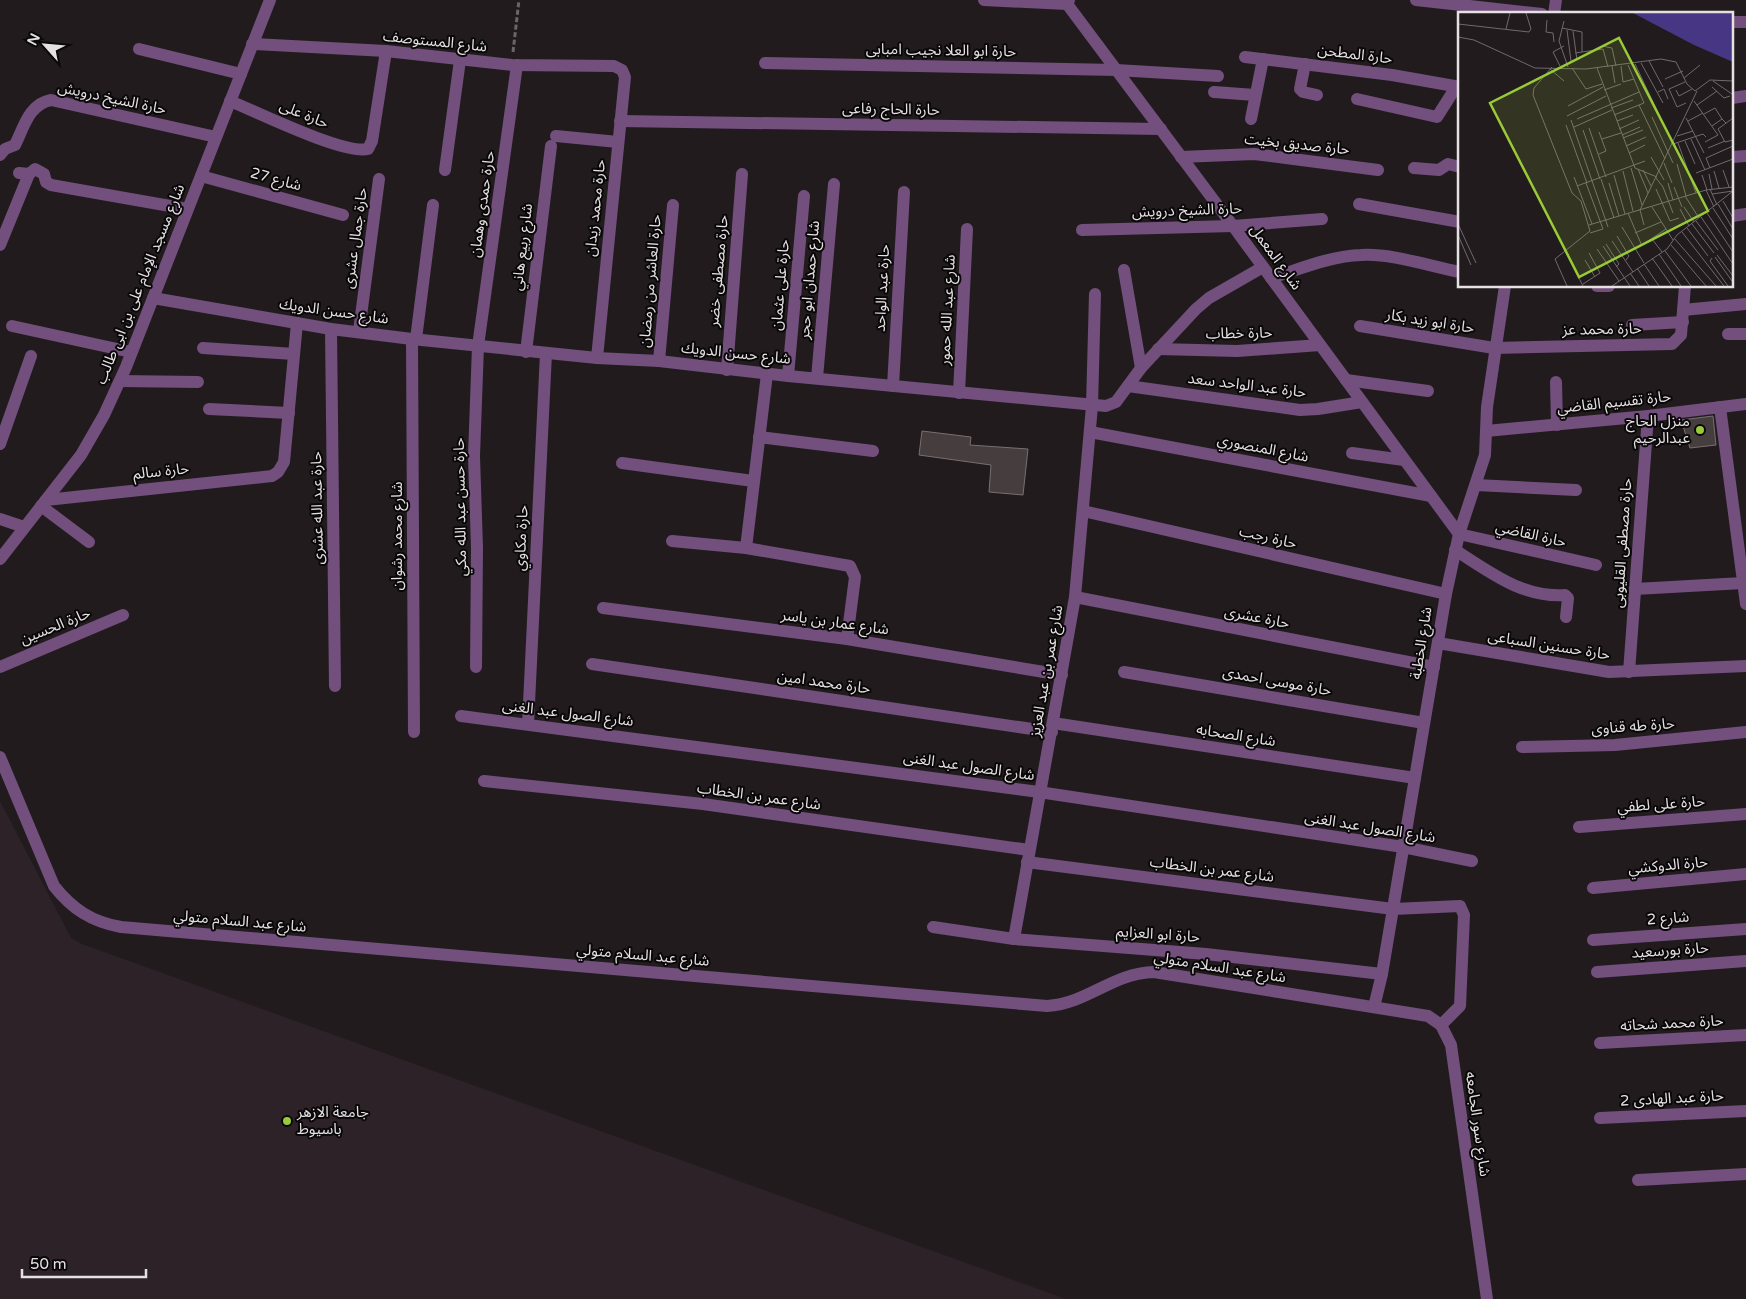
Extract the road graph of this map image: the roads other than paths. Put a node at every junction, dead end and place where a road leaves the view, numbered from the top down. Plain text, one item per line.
1 (270, 0) edge
2 (986, 0) edge
3 (1416, 0) edge
4 (1067, 1) edge
5 (1524, 12) edge
6 (252, 44) junction
7 (139, 49) dead end
8 (386, 51) junction
9 (1245, 57) dead end
10 (1263, 59) junction
11 (460, 60) junction
12 (765, 63) dead end
13 (1305, 64) junction
14 (514, 65) junction
15 (614, 66) joint
16 (1116, 70) junction
17 (241, 74) junction
18 (1218, 76) dead end
19 (1458, 87) edge
20 (1214, 92) dead end
21 (1255, 95) junction
22 (1317, 95) dead end
23 (1357, 99) dead end
24 (230, 101) junction
25 (1251, 119) dead end
26 (620, 121) junction
27 (1161, 129) junction
28 (216, 137) junction
29 (618, 142) junction
30 (0, 156) edge
31 (1181, 156) junction
32 (1458, 167) edge
33 (1414, 168) dead end
34 (445, 170) dead end
35 (1378, 170) dead end
36 (742, 174) dead end
37 (201, 176) junction
38 (379, 179) dead end
39 (834, 184) dead end
40 (904, 192) dead end
41 (804, 196) dead end
42 (1359, 204) dead end
43 (433, 205) dead end
44 (673, 205) dead end
45 (187, 209) junction
46 (343, 215) dead end
47 (1322, 219) dead end
48 (1458, 222) edge
49 (1233, 226) junction
50 (967, 229) dead end
51 (1082, 230) dead end
52 (0, 245) edge
53 (1263, 267) junction
54 (1124, 270) dead end
55 (1458, 272) edge
56 (1271, 278) junction
57 (1505, 288) edge
58 (1685, 288) edge
59 (1095, 294) dead end
60 (152, 298) junction
61 (1746, 304) edge
62 (1683, 316) junction
63 (297, 323) junction
64 (1632, 324) dead end
65 (12, 326) dead end
66 (1360, 326) dead end
67 (331, 329) junction
68 (359, 331) junction
69 (1728, 334) dead end
70 (1746, 334) edge
71 (414, 339) junction
72 (1320, 345) junction
73 (478, 346) junction
74 (203, 348) dead end
75 (1494, 348) junction
76 (1158, 349) junction
77 (131, 352) junction
78 (526, 352) junction
79 (546, 353) junction
80 (294, 354) junction
81 (31, 356) dead end
82 (597, 358) junction
83 (659, 361) junction
84 (1141, 368) junction
85 (727, 370) junction
86 (767, 374) junction
87 (788, 376) junction
88 (817, 378) junction
89 (120, 380) junction
90 (1346, 380) junction
91 (198, 382) dead end
92 (1556, 382) dead end
93 (893, 386) junction
94 (1128, 386) junction
95 (1428, 391) dead end
96 (959, 393) junction
97 (1362, 402) junction
98 (1746, 404) edge
99 (1092, 406) junction
100 (1720, 407) junction
101 (209, 410) dead end
102 (289, 413) junction
103 (1648, 416) junction
104 (1557, 425) junction
105 (2, 430) edge
106 (1486, 431) junction
107 (1090, 432) junction
108 (759, 437) junction
109 (0, 444) edge
110 (873, 451) dead end
111 (1352, 453) dead end
112 (1404, 460) junction
113 (622, 463) dead end
114 (753, 481) junction
115 (1476, 485) junction
116 (1576, 490) dead end
117 (1431, 496) junction
118 (44, 503) junction
119 (1083, 511) junction
120 (0, 519) edge
121 (24, 527) junction
122 (1459, 534) junction
123 (672, 541) dead end
124 (89, 542) dead end
125 (746, 548) junction
126 (1455, 550) junction
127 (1743, 555) edge
128 (0, 559) edge
129 (1596, 565) dead end
130 (1743, 583) junction
131 (1635, 589) junction
132 (1446, 594) junction
133 (1075, 598) junction
134 (1746, 604) edge
135 (603, 608) dead end
136 (123, 616) dead end
137 (1566, 617) dead end
138 (847, 640) junction
139 (1438, 643) junction
140 (592, 664) dead end
141 (1746, 666) edge
142 (0, 667) edge
143 (476, 667) dead end
144 (1434, 668) junction
145 (1124, 672) dead end
146 (1629, 672) junction
147 (1062, 675) junction
148 (335, 686) dead end
149 (460, 716) dead end
150 (1424, 723) junction
151 (528, 724) junction
152 (1052, 728) junction
153 (414, 732) dead end
154 (1746, 732) edge
155 (1522, 746) dead end
156 (0, 758) edge
157 (1415, 778) junction
158 (484, 782) dead end
159 (1039, 792) junction
160 (1746, 814) edge
161 (1579, 827) dead end
162 (1403, 847) junction
163 (1028, 856) junction
164 (1472, 861) dead end
165 (1746, 874) edge
166 (1594, 888) dead end
167 (1393, 909) junction
168 (933, 927) dead end
169 (1746, 929) edge
170 (1014, 939) junction
171 (1593, 940) dead end
172 (1746, 961) edge
173 (1597, 972) dead end
174 (1382, 974) junction
175 (1374, 1007) junction
176 (1442, 1025) junction
177 (1746, 1035) edge
178 (1600, 1043) dead end
179 (1746, 1111) edge
180 (1600, 1118) dead end
181 (1746, 1174) edge
182 (1638, 1180) dead end
183 (1487, 1299) edge

1 - 6 street, شارع مسجد الإمام على بن ابى طالب
2 - 4 street
3 - 5 street
4 - 16 street, شارع المعمل
6 - 8 street, شارع المستوصف
6 - 17 street, شارع مسجد الإمام على بن ابى طالب
7 - 17 street
8 - 11 street, شارع المستوصف
8 - 24 street, حارة على
9 - 10 street, حارة المطحن
10 - 13 street, حارة المطحن
10 - 21 street
11 - 14 street, شارع المستوصف
11 - 34 street
12 - 16 street, حارة ابو العلا نجيب امبابى
13 - 19 street, حارة المطحن
13 - 22 street
14 - 15 street, شارع المستوصف
14 - 73 street, حارة حمدى وهمان
15 - 26 street, حارة محمد زيدان
16 - 18 street, حارة ابو العلا نجيب امبابى
16 - 27 street, شارع المعمل
17 - 24 street, شارع مسجد الإمام على بن ابى طالب
19 - 23 street
20 - 21 street
21 - 25 street
24 - 28 street, شارع مسجد الإمام على بن ابى طالب
26 - 27 street, حارة الحاج رفاعى
26 - 29 street, حارة محمد زيدان
27 - 31 street, شارع المعمل
28 - 30 street, حارة الشيخ درويش
28 - 37 street, شارع مسجد الإمام على بن ابى طالب
29 - 78 street, شارع ربيع هاني
29 - 82 street, حارة محمد زيدان
31 - 35 street, حارة صديق بخيت
31 - 49 street, شارع المعمل
32 - 33 street
36 - 85 street, حارة مصطفى خضر
37 - 45 street, شارع مسجد الإمام على بن ابى طالب
37 - 46 street, شارع 27
38 - 68 street, حارة جمال عشرى
39 - 88 street, شارع حمدان ابو حجر
40 - 93 street, حارة عبد الواحد
41 - 87 street, حارة على عثمان
42 - 48 street
43 - 71 street, شارع محمد رشوان
44 - 83 street, حارة العاشر من رمضان
45 - 52 street
45 - 60 street, شارع مسجد الإمام على بن ابى طالب
47 - 49 street, حارة الشيخ درويش
49 - 51 street, حارة الشيخ درويش
49 - 53 street, شارع المعمل
50 - 96 street, شارع عبد الله حمور
53 - 56 street, شارع المعمل
53 - 76 street, شارع حسن الدويك
54 - 84 street
55 - 56 street
56 - 72 street, شارع المعمل
57 - 75 street, شارع الخطبة
58 - 62 street, حارة محمد عز
59 - 99 street, شارع عمر بن عبد العزيز
60 - 63 street, شارع حسن الدويك
60 - 77 street, شارع مسجد الإمام على بن ابى طالب
61 - 62 street
62 - 64 street
62 - 75 street, حارة محمد عز
63 - 67 street, شارع حسن الدويك
63 - 80 street
65 - 77 street
66 - 75 street, حارة ابو زيد بكار
67 - 68 street, شارع حسن الدويك
67 - 148 street, حارة عبد الله عشرى
68 - 71 street, شارع حسن الدويك
69 - 70 street
71 - 73 street, شارع حسن الدويك
71 - 153 street, شارع محمد رشوان
72 - 76 street, حارة خطاب
72 - 90 street, شارع المعمل
73 - 78 street, شارع حسن الدويك
73 - 143 street, حارة حسن عبد الله مكي
74 - 80 street
75 - 106 street, شارع الخطبة
76 - 84 street, شارع حسن الدويك
77 - 89 street, شارع مسجد الإمام على بن ابى طالب
78 - 79 street, شارع حسن الدويك
79 - 82 street, شارع حسن الدويك
79 - 151 street, حارة مكاوي
80 - 102 street
81 - 105 street
82 - 83 street, شارع حسن الدويك
83 - 85 street, شارع حسن الدويك
84 - 94 street, شارع حسن الدويك
85 - 86 street, شارع حسن الدويك
86 - 87 street, شارع حسن الدويك
86 - 108 street
87 - 88 street, شارع حسن الدويك
88 - 93 street, شارع حسن الدويك
89 - 91 street
89 - 118 street, شارع مسجد الإمام على بن ابى طالب
90 - 95 street
90 - 97 street, شارع المعمل
92 - 104 street
93 - 96 street, شارع حسن الدويك
94 - 97 street, حارة عبد الواحد سعد
94 - 99 street, شارع حسن الدويك
96 - 99 street, شارع حسن الدويك
97 - 112 street, شارع المعمل
98 - 100 street, حارة تقسيم القاضي
99 - 107 street, شارع عمر بن عبد العزيز
100 - 103 street, حارة تقسيم القاضي
100 - 127 street
101 - 102 street
102 - 118 street, حارة سالم
103 - 104 street, حارة تقسيم القاضي
103 - 131 street, حارة مصطفى القليوبى
104 - 106 street, حارة تقسيم القاضي
105 - 109 street
106 - 115 street, شارع الخطبة
107 - 117 street, شارع المنصوري
107 - 119 street, شارع عمر بن عبد العزيز
108 - 110 street
108 - 114 street
111 - 112 street
112 - 117 street, شارع المعمل
113 - 114 street
114 - 125 street
115 - 116 street
115 - 122 street, شارع الخطبة
117 - 122 street, شارع المعمل
118 - 121 street, شارع مسجد الإمام على بن ابى طالب
118 - 124 street
119 - 132 street, حارة رجب
119 - 133 street, شارع عمر بن عبد العزيز
120 - 121 street
121 - 128 street, شارع مسجد الإمام على بن ابى طالب
122 - 126 street, شارع الخطبة
122 - 129 street, حارة القاضي
123 - 125 street
125 - 138 street
126 - 132 street, شارع الخطبة
126 - 137 street
127 - 130 street
130 - 131 street
130 - 134 street
131 - 146 street, حارة مصطفى القليوبى
132 - 139 street, شارع الخطبة
133 - 144 street, حارة عشرى
133 - 147 street, شارع عمر بن عبد العزيز
135 - 138 street, شارع عمار بن ياسر
136 - 142 street, حارة الحسين
138 - 147 street, شارع عمار بن ياسر
139 - 144 street, شارع الخطبة
139 - 146 street, حارة حسنين السباعى
140 - 152 street, حارة محمد امين
141 - 146 street, حارة حسنين السباعى
144 - 150 street, شارع الخطبة
145 - 150 street, حارة موسى احمدى
147 - 152 street, شارع عمر بن عبد العزيز
149 - 151 street, شارع الصول عبد الغنى
150 - 157 street, شارع الخطبة
151 - 159 street, شارع الصول عبد الغنى
152 - 157 street, شارع الصحابه
152 - 159 street, شارع عمر بن عبد العزيز
154 - 155 street, حارة طه قناوى
156 - 175 street, شارع عبد السلام متولي
157 - 162 street, شارع الخطبة
158 - 163 street, شارع عمر بن الخطاب
159 - 162 street, شارع الصول عبد الغنى
159 - 163 street, شارع عمر بن عبد العزيز
160 - 161 street, حارة على لطفي
162 - 164 street, شارع الصول عبد الغنى
162 - 167 street, شارع الخطبة
163 - 167 street, شارع عمر بن الخطاب
163 - 170 street, شارع عمر بن عبد العزيز
165 - 166 street, حارة الدوكشي
167 - 174 street, شارع الخطبة
167 - 176 street, شارع عمر بن الخطاب
168 - 170 street, حارة ابو العزايم
169 - 171 street, شارع 2
170 - 174 street, حارة ابو العزايم
172 - 173 street, حارة بورسعيد
174 - 175 street, شارع الخطبة
175 - 176 street
176 - 183 street, شارع سور الجامعه
177 - 178 street, حارة محمد شحاته
179 - 180 street, حارة عبد الهادى 2
181 - 182 street

